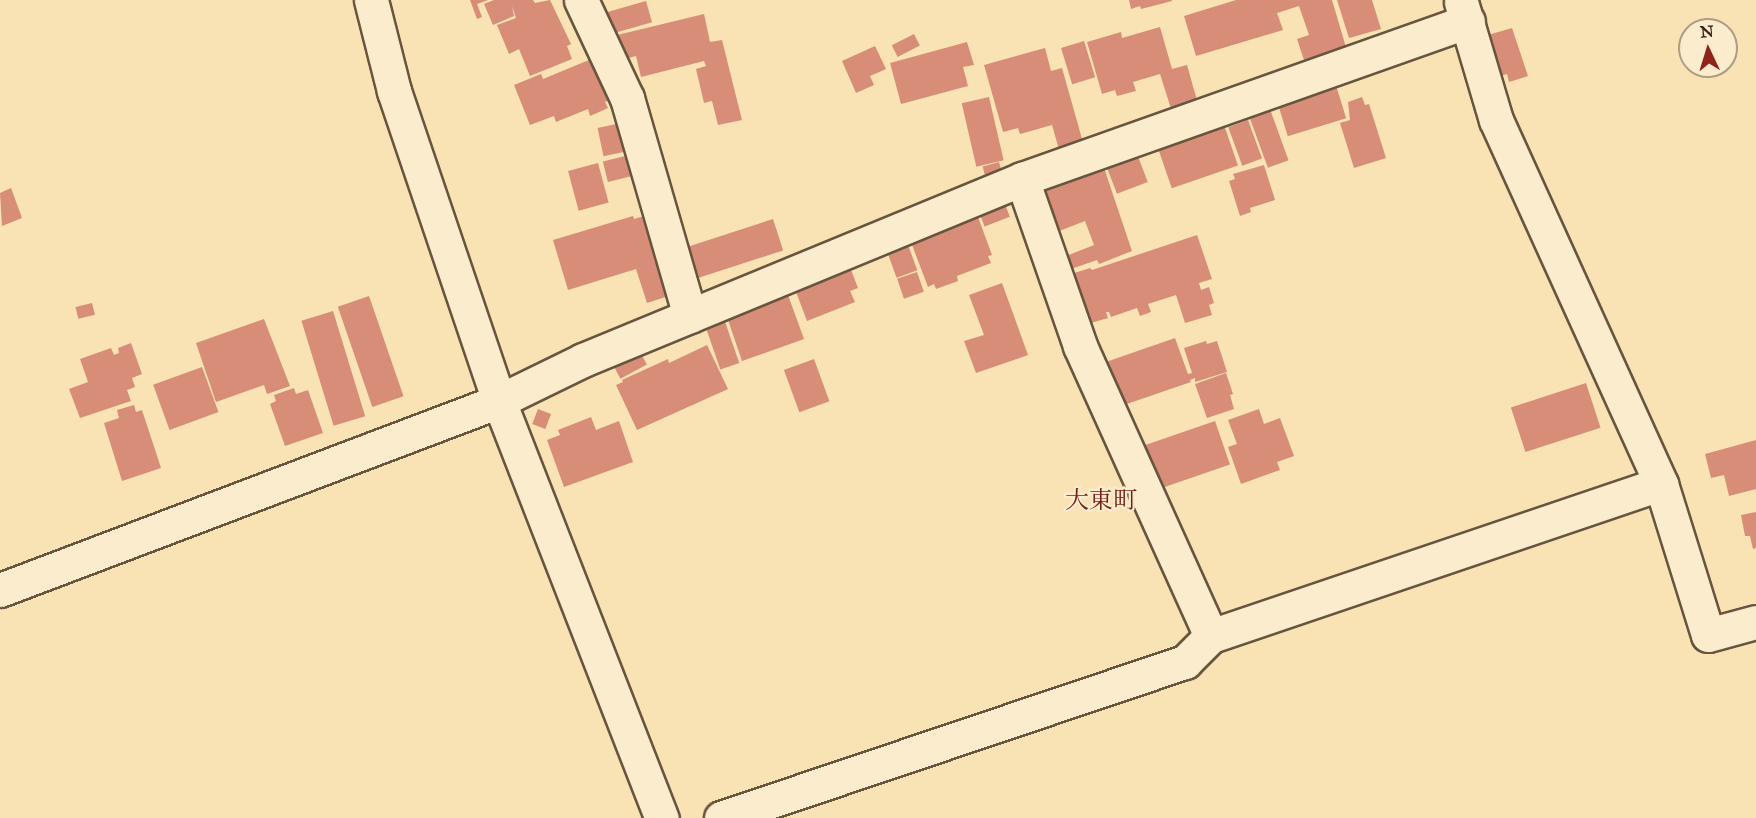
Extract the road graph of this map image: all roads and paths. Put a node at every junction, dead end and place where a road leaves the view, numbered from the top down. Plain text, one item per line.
1 (371, 0) edge
2 (581, 0) edge
3 (1464, 10) edge
4 (1022, 180) junction
5 (690, 316) junction
6 (499, 401) junction
7 (1661, 484) junction
8 (0, 590) edge
9 (1756, 622) edge
10 (1211, 636) junction
11 (662, 818) edge
12 (721, 818) edge

1 - 6 street
2 - 5 street
3 - 4 street
3 - 7 street
4 - 5 street
4 - 10 street
5 - 6 street
6 - 8 street
6 - 11 street
7 - 9 street
7 - 10 street
10 - 12 street

